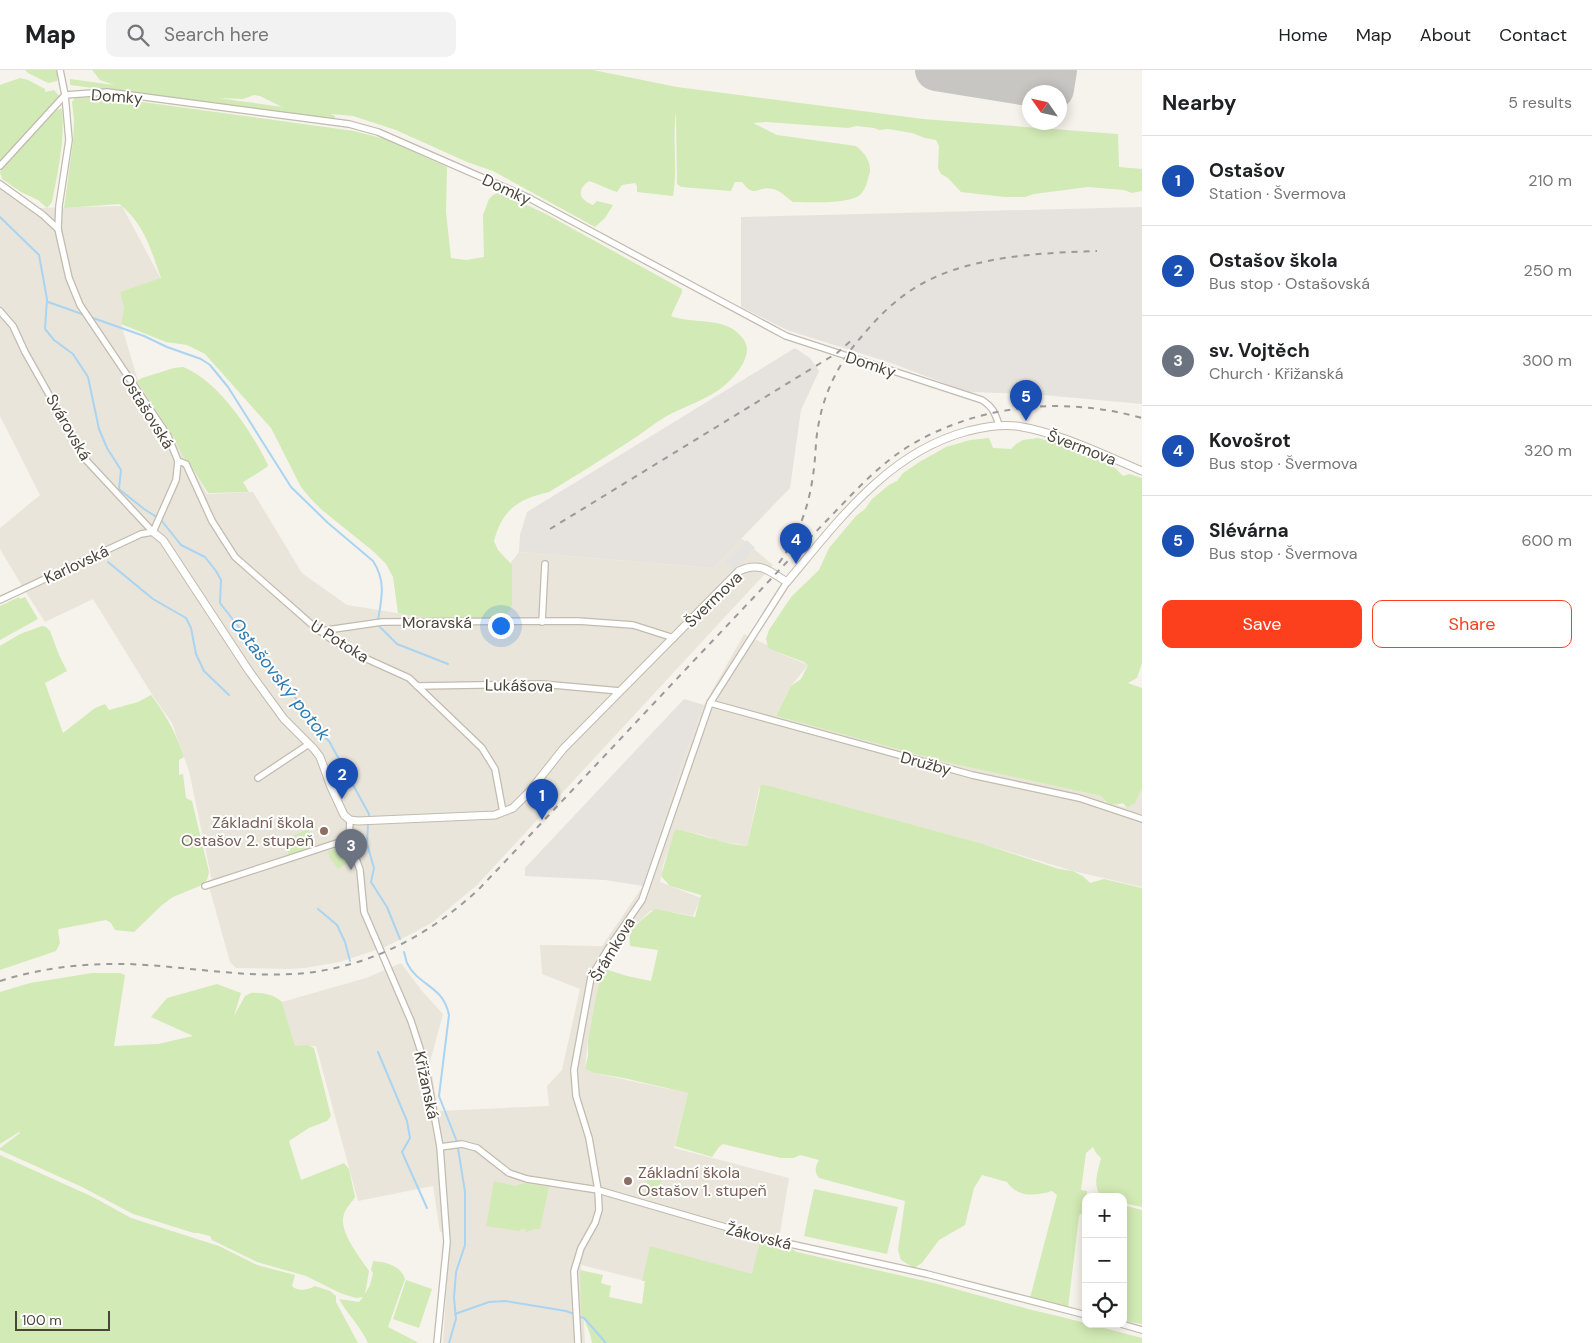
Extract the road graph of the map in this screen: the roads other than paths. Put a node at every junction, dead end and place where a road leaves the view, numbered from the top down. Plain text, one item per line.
1 (60, 70) edge
2 (65, 95) junction
3 (0, 166) edge
4 (0, 184) edge
5 (58, 229) junction
6 (0, 311) edge
7 (999, 425) junction
8 (178, 461) junction
9 (1142, 471) edge
10 (153, 532) junction
11 (545, 564) dead end
12 (787, 582) junction
13 (0, 600) edge
14 (542, 622) junction
15 (320, 631) junction
16 (674, 638) junction
17 (417, 686) junction
18 (620, 691) junction
19 (710, 703) junction
20 (309, 744) junction
21 (258, 778) dead end
22 (503, 812) junction
23 (1142, 819) edge
24 (350, 820) junction
25 (349, 839) junction
26 (205, 886) dead end
27 (440, 1146) junction
28 (598, 1190) junction
29 (1082, 1314) edge
30 (1127, 1326) edge
31 (1142, 1330) edge
32 (437, 1343) edge
33 (578, 1343) edge

1 - 2 street, Ostašovská
2 - 3 street
2 - 5 street, Ostašovská
2 - 7 street, Domky
4 - 5 street
5 - 8 street, Ostašovská
6 - 10 street, Svárovská
7 - 9 street, Švermova
7 - 12 street, Švermova
8 - 10 street, Ostašovská
8 - 15 street, U Potoka
10 - 13 street, Karlovská
10 - 20 street
11 - 14 street
12 - 16 street, Švermova
12 - 19 street, Šrámkova
14 - 15 street, Moravská
14 - 16 street, Moravská
15 - 17 street, U Potoka
16 - 18 street, Švermova
17 - 18 street, Lukášova
17 - 22 street, U Potoka
18 - 22 street, Švermova
19 - 23 street, Družby
19 - 28 street, Šrámkova
20 - 21 street
20 - 24 street
22 - 24 street, Švermova
24 - 25 street, Křižanská
25 - 26 street
25 - 27 street, Křižanská
27 - 28 street, Žákovská
27 - 32 street, Křižanská
28 - 29 street, Žákovská
28 - 33 street, Šrámkova
30 - 31 street

